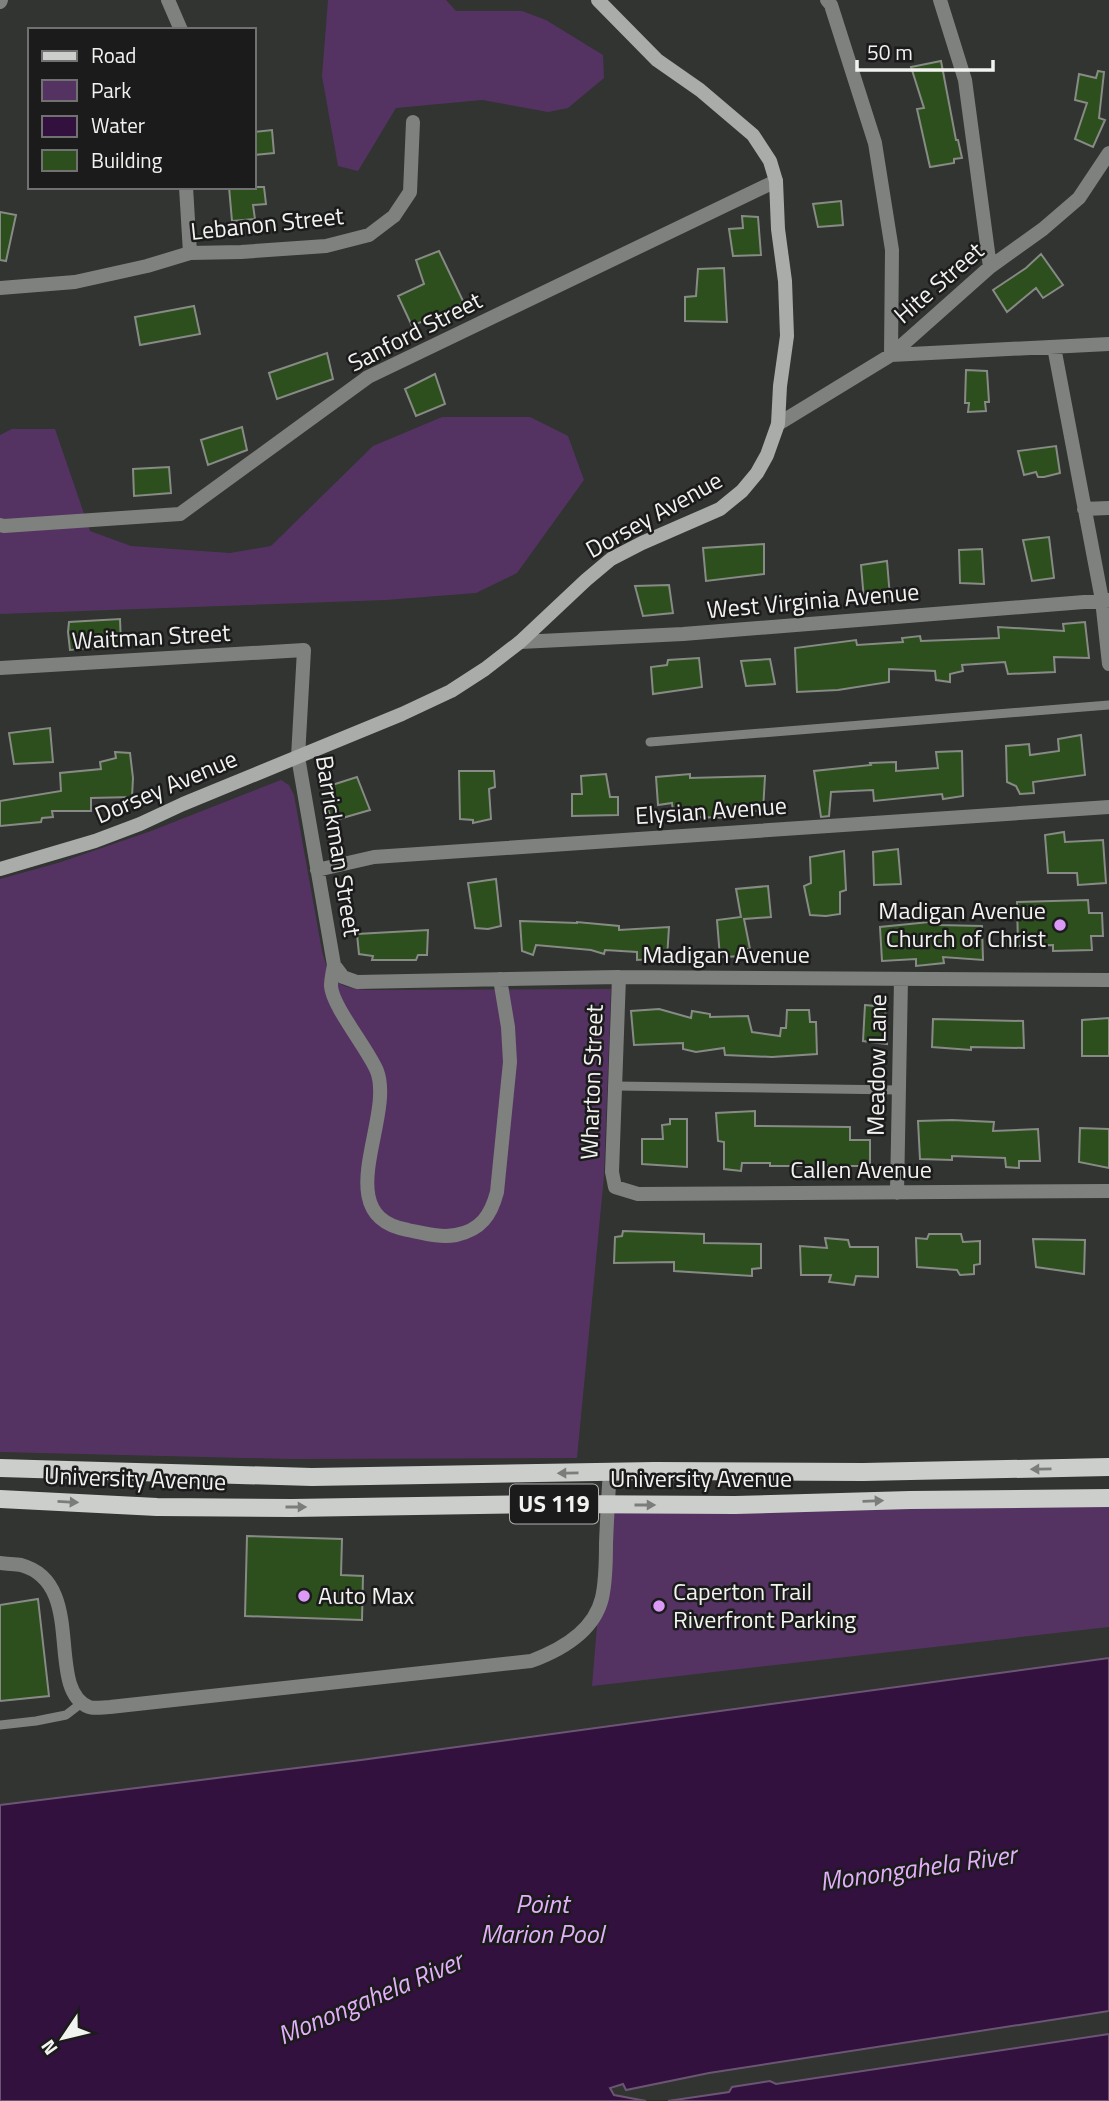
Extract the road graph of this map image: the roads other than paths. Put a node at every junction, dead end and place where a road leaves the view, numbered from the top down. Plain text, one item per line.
1 (168, 0) edge
2 (598, 0) edge
3 (827, 0) edge
4 (940, 0) edge
5 (180, 28) edge
6 (413, 122) dead end
7 (1109, 153) edge
8 (776, 181) junction
9 (186, 189) edge
10 (190, 253) junction
11 (990, 267) junction
12 (0, 288) edge
13 (1109, 344) edge
14 (1054, 347) junction
15 (891, 355) junction
16 (778, 424) junction
17 (1109, 508) edge
18 (1084, 509) junction
19 (0, 525) edge
20 (1106, 600) edge
21 (520, 642) junction
22 (304, 650) joint
23 (1109, 664) edge
24 (0, 668) edge
25 (1109, 705) edge
26 (650, 742) dead end
27 (298, 757) junction
28 (1109, 807) edge
29 (0, 869) edge
30 (317, 870) junction
31 (339, 971) junction
32 (619, 977) junction
33 (500, 979) junction
34 (901, 979) junction
35 (1109, 980) edge
36 (615, 1086) junction
37 (899, 1090) junction
38 (615, 1187) joint
39 (1109, 1191) edge
40 (897, 1193) junction
41 (1109, 1467) edge
42 (0, 1468) edge
43 (610, 1472) junction
44 (1109, 1498) edge
45 (0, 1499) edge
46 (607, 1505) junction
47 (0, 1563) edge
48 (83, 1702) junction
49 (0, 1725) edge

1 - 5 street
2 - 8 street, Dorsey Avenue
3 - 15 street
4 - 11 street
6 - 10 street, Lebanon Street
7 - 11 street, Hite Street
8 - 16 street, Dorsey Avenue
8 - 19 street, Sanford Street
9 - 10 street
10 - 12 street, Lebanon Street
11 - 15 street, Hite Street
13 - 14 street
14 - 15 street
14 - 18 street
15 - 16 street, Hite Street
16 - 21 street, Dorsey Avenue
17 - 18 street
18 - 20 street
20 - 21 street, West Virginia Avenue
20 - 23 street
21 - 27 street, Dorsey Avenue
22 - 24 street, Waitman Street
22 - 27 street, Barrickman Street
25 - 26 lane
27 - 29 street, Dorsey Avenue
27 - 30 street, Barrickman Street
28 - 30 street, Elysian Avenue
30 - 31 street, Barrickman Street
31 - 33 street, Madigan Avenue
31 - 33 street, Barrickman Street
32 - 33 street, Madigan Avenue
32 - 34 street, Madigan Avenue
32 - 36 street, Wharton Street
34 - 35 street, Madigan Avenue
34 - 37 street, Meadow Lane
36 - 37 lane
36 - 38 street, Wharton Street
37 - 40 street, Meadow Lane
38 - 40 street, Callen Avenue
39 - 40 street, Callen Avenue
41 -> 43 main road, University Avenue / US 119
43 -> 42 main road, University Avenue / US 119
43 - 46 street
46 -> 44 main road, University Avenue / US 119
45 -> 46 main road, University Avenue / US 119
46 - 48 street
47 - 48 street
48 - 49 lane

